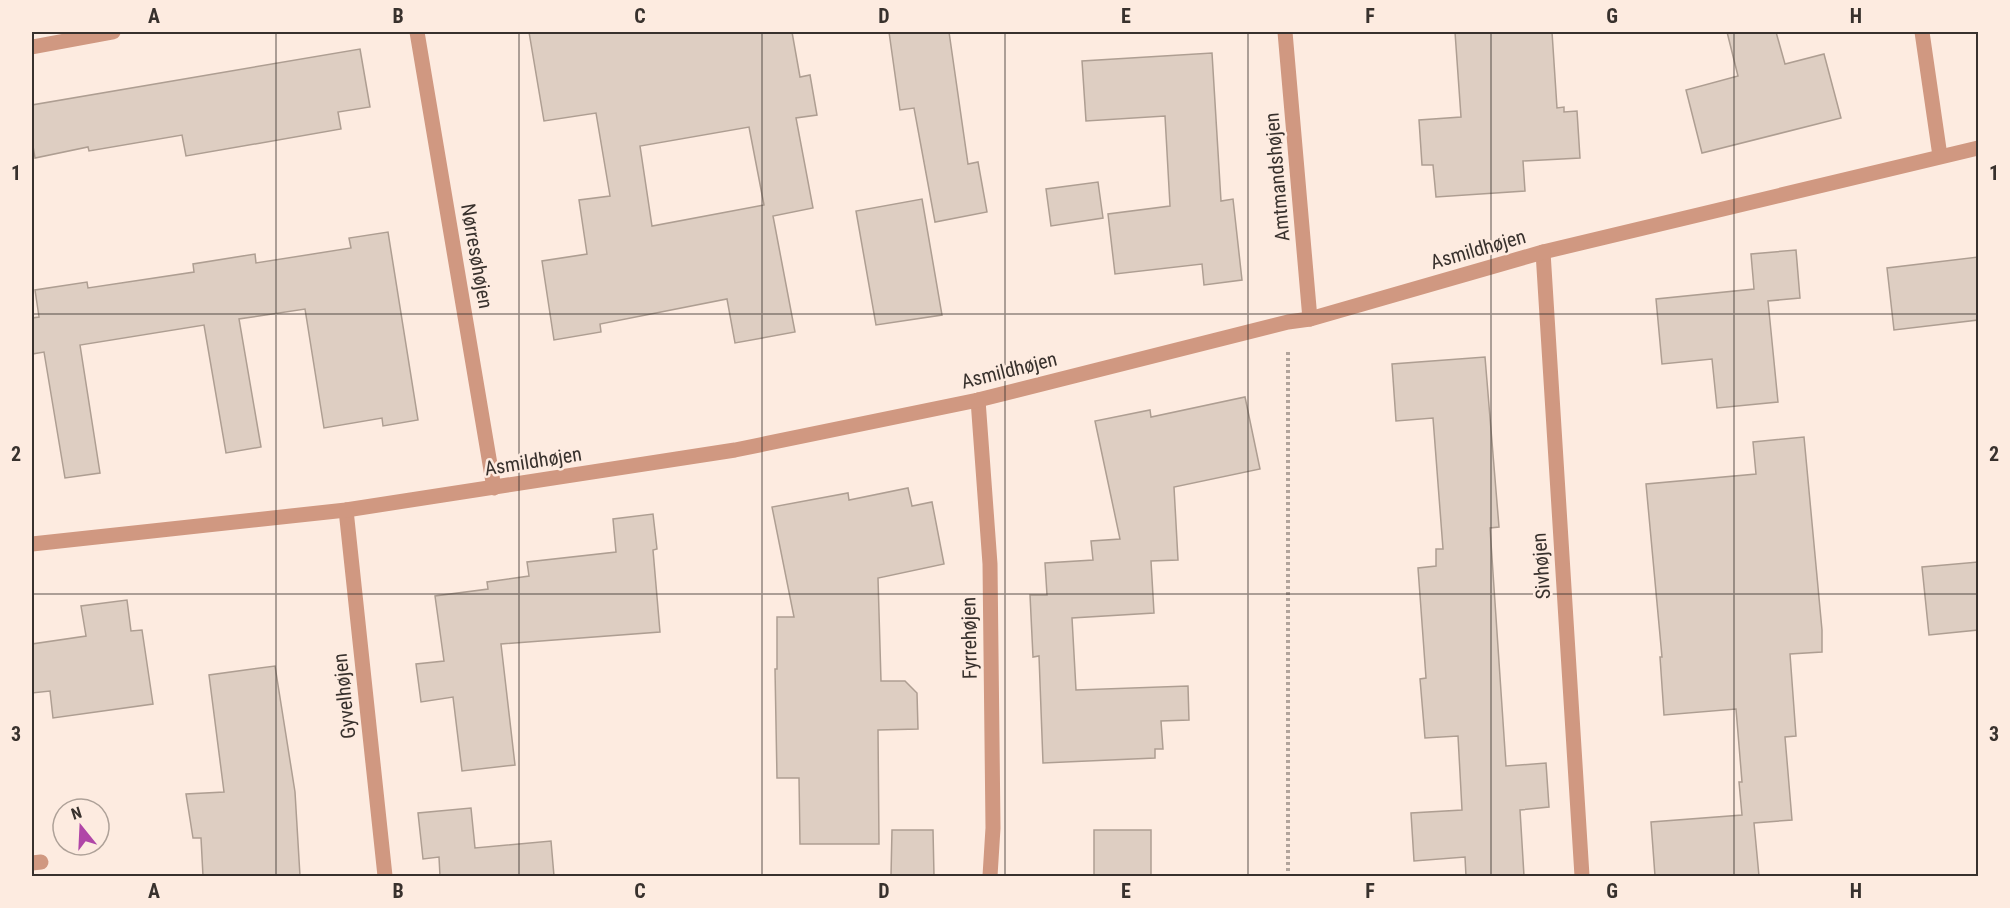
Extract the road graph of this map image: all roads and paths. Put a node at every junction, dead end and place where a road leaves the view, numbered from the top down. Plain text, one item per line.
1 (113, 32) edge
2 (417, 32) edge
3 (1285, 32) edge
4 (1922, 32) edge
5 (32, 47) edge
6 (1978, 148) edge
7 (1940, 156) junction
8 (1543, 252) junction
9 (1310, 319) junction
10 (1288, 322) junction
11 (978, 400) junction
12 (494, 488) junction
13 (346, 510) junction
14 (32, 544) edge
15 (385, 876) edge
16 (990, 876) edge
17 (1288, 876) edge
18 (1582, 876) edge

1 - 5 street
2 - 12 street, Nørresøhøjen
3 - 9 street, Amtmandshøjen
4 - 7 street
6 - 7 street, Asmildhøjen
7 - 8 street, Asmildhøjen
8 - 9 street, Asmildhøjen
8 - 18 street, Sivhøjen
9 - 10 street, Asmildhøjen
10 - 11 street, Asmildhøjen
10 - 17 path
11 - 12 street, Asmildhøjen
11 - 16 street, Fyrrehøjen
12 - 13 street, Asmildhøjen
13 - 14 street, Asmildhøjen
13 - 15 street, Gyvelhøjen

